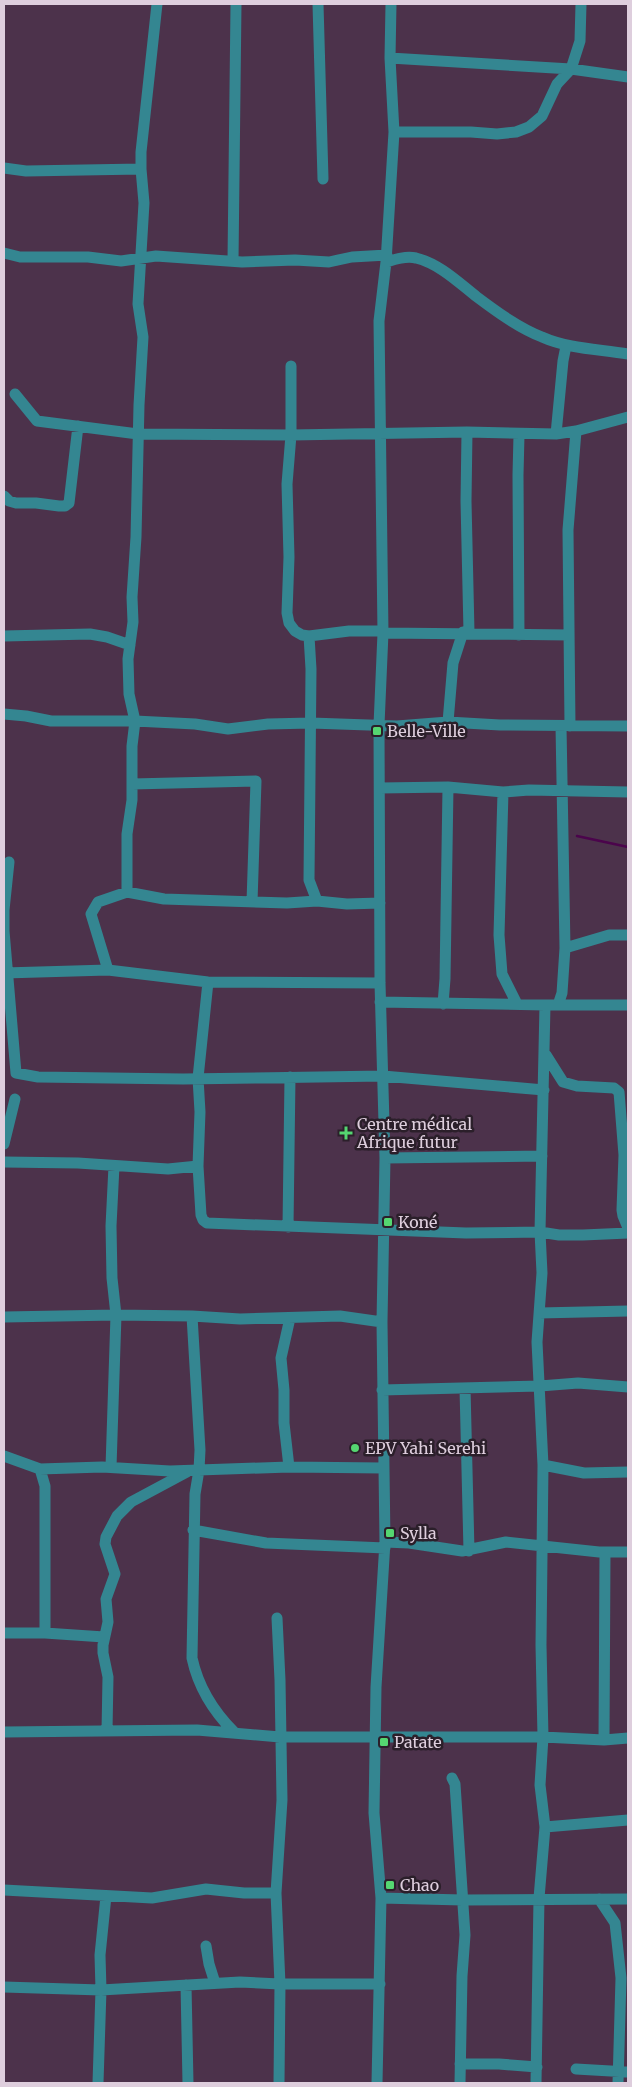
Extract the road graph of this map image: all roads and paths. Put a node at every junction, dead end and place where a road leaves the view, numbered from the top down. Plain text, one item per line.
1 (157, 4) edge
2 (236, 4) edge
3 (318, 4) edge
4 (391, 4) edge
5 (581, 4) edge
6 (390, 58) junction
7 (571, 69) junction
8 (628, 77) edge
9 (394, 132) junction
10 (4, 168) edge
11 (141, 169) junction
12 (322, 179) dead end
13 (4, 253) edge
14 (141, 258) junction
15 (387, 259) junction
16 (233, 261) junction
17 (566, 346) junction
18 (628, 354) edge
19 (291, 366) dead end
20 (15, 394) dead end
21 (628, 417) edge
22 (78, 426) junction
23 (380, 432) junction
24 (467, 432) junction
25 (576, 432) junction
26 (138, 434) junction
27 (556, 434) junction
28 (291, 435) junction
29 (519, 435) junction
30 (4, 496) edge
31 (383, 632) junction
32 (466, 632) junction
33 (569, 635) junction
34 (4, 636) edge
35 (310, 636) junction
36 (519, 636) junction
37 (130, 645) junction
38 (4, 714) edge
39 (135, 721) junction
40 (448, 722) junction
41 (311, 723) junction
42 (379, 725) junction
43 (566, 726) junction
44 (628, 726) edge
45 (132, 784) junction
46 (380, 788) junction
47 (448, 788) junction
48 (561, 790) junction
49 (503, 792) junction
50 (628, 792) edge
51 (9, 862) dead end
52 (127, 892) junction
53 (317, 901) junction
54 (252, 902) junction
55 (380, 903) junction
56 (628, 935) edge
57 (564, 948) junction
58 (108, 970) junction
59 (6, 973) edge
60 (208, 982) junction
61 (380, 983) junction
62 (380, 1002) junction
63 (443, 1004) junction
64 (516, 1004) junction
65 (545, 1005) junction
66 (558, 1005) junction
67 (628, 1005) edge
68 (9, 1048) edge
69 (545, 1054) junction
70 (383, 1076) junction
71 (290, 1077) junction
72 (198, 1078) junction
73 (544, 1090) junction
74 (15, 1099) dead end
75 (4, 1144) edge
76 (542, 1156) junction
77 (626, 1156) edge
78 (385, 1158) junction
79 (4, 1162) edge
80 (114, 1166) junction
81 (198, 1166) junction
82 (288, 1227) junction
83 (628, 1228) edge
84 (384, 1230) junction
85 (540, 1232) junction
86 (628, 1233) edge
87 (628, 1310) edge
88 (540, 1313) junction
89 (116, 1314) junction
90 (192, 1316) junction
91 (4, 1318) edge
92 (290, 1318) junction
93 (382, 1322) junction
94 (540, 1386) junction
95 (628, 1387) edge
96 (465, 1388) junction
97 (382, 1390) junction
98 (4, 1456) edge
99 (543, 1465) junction
100 (289, 1467) junction
101 (111, 1468) junction
102 (383, 1468) junction
103 (40, 1469) junction
104 (195, 1470) junction
105 (628, 1472) edge
106 (193, 1530) junction
107 (385, 1545) junction
108 (541, 1545) junction
109 (469, 1551) junction
110 (628, 1552) edge
111 (605, 1553) junction
112 (276, 1618) dead end
113 (4, 1633) edge
114 (45, 1633) junction
115 (104, 1637) junction
116 (107, 1731) junction
117 (4, 1732) edge
118 (234, 1732) junction
119 (280, 1737) junction
120 (375, 1737) junction
121 (543, 1737) junction
122 (628, 1738) edge
123 (604, 1740) junction
124 (452, 1778) dead end
125 (628, 1820) edge
126 (545, 1826) junction
127 (4, 1890) edge
128 (276, 1893) junction
129 (106, 1896) junction
130 (381, 1898) junction
131 (539, 1898) junction
132 (599, 1899) junction
133 (463, 1900) junction
134 (628, 1900) edge
135 (206, 1946) dead end
136 (625, 1978) edge
137 (215, 1983) junction
138 (280, 1984) junction
139 (380, 1984) junction
140 (186, 1985) junction
141 (4, 1987) edge
142 (101, 1990) junction
143 (460, 2064) junction
144 (537, 2067) junction
145 (576, 2069) dead end
146 (623, 2071) edge
147 (98, 2083) edge
148 (188, 2083) edge
149 (280, 2083) edge
150 (378, 2083) edge
151 (460, 2083) edge
152 (536, 2083) edge
153 (618, 2083) edge

1 - 11 street
2 - 16 street
3 - 12 street
4 - 6 street
5 - 7 street
6 - 7 street
6 - 9 street
7 - 8 street
7 - 9 street
9 - 15 street
10 - 11 street
11 - 14 street
13 - 14 street
14 - 16 street
14 - 26 street
15 - 16 street
15 - 17 street
15 - 23 street
17 - 18 street
17 - 27 street
19 - 28 street
20 - 22 street
21 - 25 street
22 - 26 street
22 - 30 street
23 - 24 street
23 - 28 street
23 - 31 street
24 - 29 street
24 - 32 street
25 - 27 street
25 - 33 street
26 - 28 street
26 - 37 street
27 - 29 street
28 - 35 street
29 - 36 street
31 - 32 street
31 - 35 street
31 - 42 street
32 - 36 street
32 - 40 street
33 - 36 street
33 - 43 street
34 - 37 street
35 - 41 street
37 - 39 street
38 - 39 street
39 - 41 street
39 - 45 street
40 - 42 street
40 - 43 street
41 - 42 street
41 - 53 street
42 - 46 street
43 - 44 street
43 - 48 street
45 - 52 street
45 - 54 street
46 - 47 street
46 - 55 street
47 - 49 street
47 - 63 street
48 - 49 street
48 - 50 street
48 - 57 street
49 - 64 street
51 - 59 street
52 - 54 street
52 - 58 street
53 - 54 street
53 - 55 street
55 - 61 street
56 - 57 street
57 - 66 street
58 - 59 street
58 - 60 street
59 - 68 street
60 - 61 street
60 - 72 street
61 - 62 street
62 - 63 street
62 - 70 street
63 - 64 street
64 - 65 street
65 - 66 street
65 - 69 street
66 - 67 street
68 - 72 street
69 - 73 street
69 - 77 street
70 - 71 street
70 - 73 street
70 - 78 street
71 - 72 street
71 - 82 street
72 - 81 street
73 - 76 street
74 - 75 street
76 - 78 street
76 - 85 street
77 - 83 street
78 - 84 street
79 - 80 street
80 - 81 street
80 - 89 street
81 - 82 street
82 - 84 street
84 - 85 street
84 - 93 street
85 - 86 street
85 - 88 street
87 - 88 street
88 - 94 street
89 - 90 street
89 - 91 street
89 - 101 street
90 - 92 street
90 - 104 street
92 - 93 street
92 - 100 street
93 - 97 street
94 - 95 street
94 - 96 street
94 - 99 street
96 - 97 street
96 - 109 street
97 - 102 street
98 - 103 street
99 - 105 street
99 - 108 street
100 - 102 street
100 - 104 street
101 - 103 street
101 - 104 street
102 - 107 street
103 - 114 street
104 - 106 street
104 - 115 street
106 - 107 street
106 - 118 street
107 - 109 street
107 - 120 street
108 - 109 street
108 - 111 street
108 - 121 street
110 - 111 street
111 - 123 street
112 - 119 street
113 - 114 street
114 - 115 street
115 - 116 street
116 - 117 street
116 - 118 street
118 - 119 street
119 - 120 street
119 - 128 street
120 - 121 street
120 - 130 street
121 - 123 street
121 - 126 street
122 - 123 street
124 - 133 street
125 - 126 street
126 - 131 street
127 - 129 street
128 - 129 street
128 - 138 street
129 - 142 street
130 - 133 street
130 - 139 street
131 - 132 street
131 - 133 street
131 - 144 street
132 - 134 street
132 - 136 street
133 - 143 street
135 - 137 street
136 - 146 street
137 - 138 street
137 - 140 street
138 - 139 street
138 - 149 street
139 - 150 street
140 - 142 street
140 - 148 street
141 - 142 street
142 - 147 street
143 - 144 street
143 - 151 street
144 - 152 street
145 - 146 street
146 - 153 street

